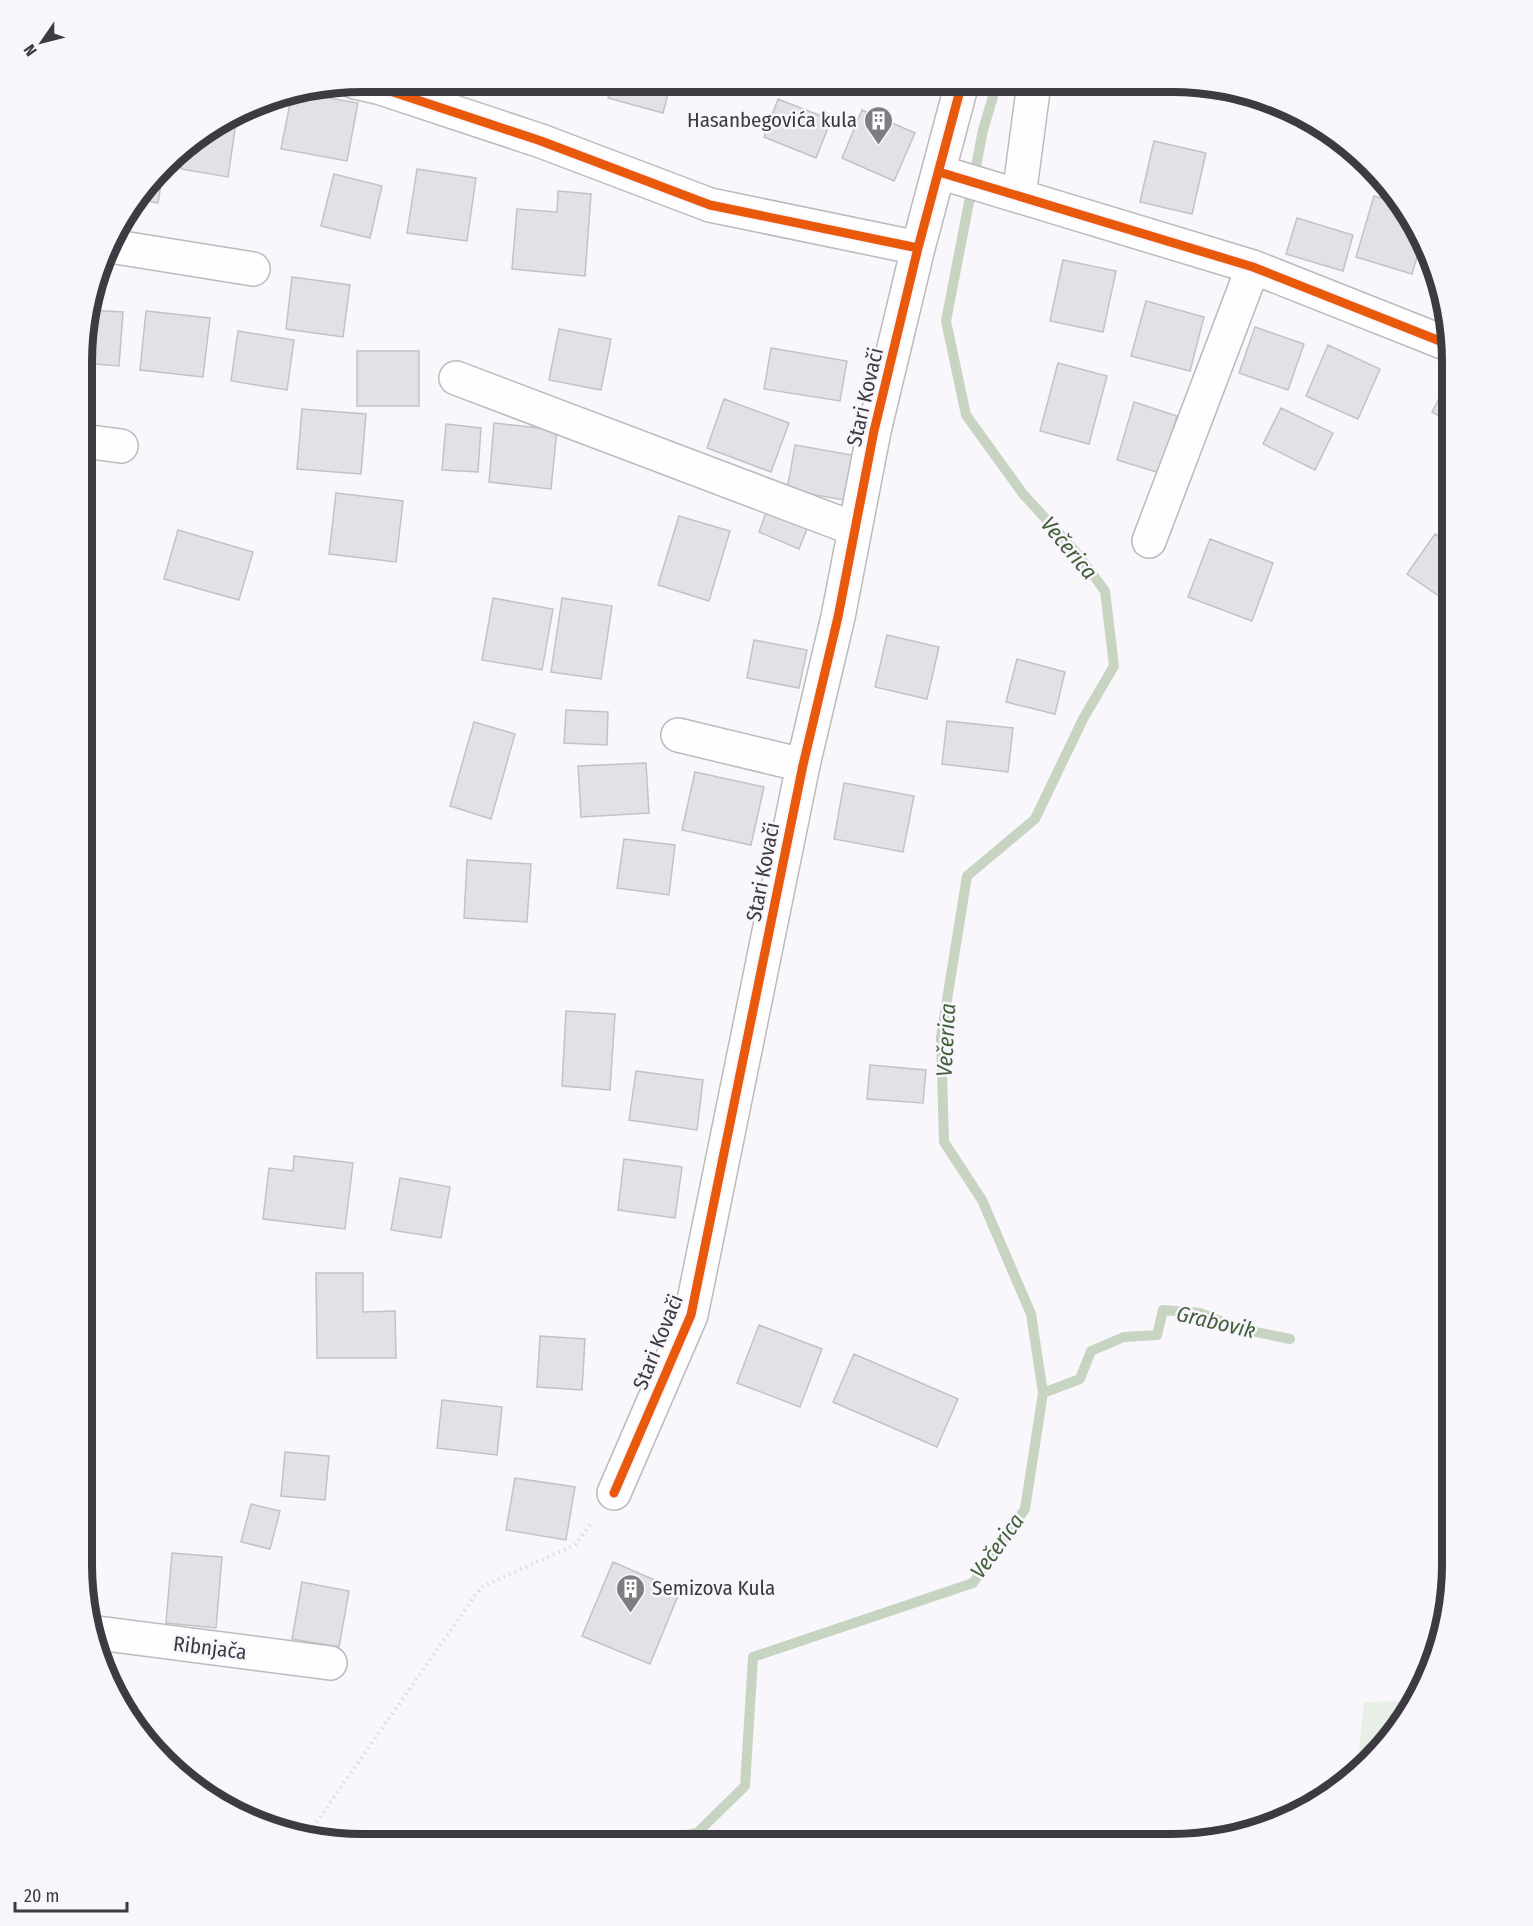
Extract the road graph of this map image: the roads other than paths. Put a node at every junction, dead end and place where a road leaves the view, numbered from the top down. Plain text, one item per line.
1 (393, 92) edge
2 (960, 92) edge
3 (1032, 92) edge
4 (943, 174) junction
5 (1008, 193) junction
6 (117, 247) edge
7 (918, 248) junction
8 (1253, 267) junction
9 (253, 269) dead end
10 (1441, 341) edge
11 (456, 378) dead end
12 (92, 442) edge
13 (121, 446) dead end
14 (855, 529) junction
15 (1149, 541) dead end
16 (678, 735) dead end
17 (803, 765) junction
18 (614, 1493) road end
19 (101, 1633) edge
20 (330, 1663) dead end

1 - 7 street
2 - 4 street, Stari Kovači
3 - 5 street
4 - 5 street
4 - 7 street, Stari Kovači
5 - 8 street
6 - 9 street
7 - 14 street, Stari Kovači
8 - 10 street
8 - 15 street
11 - 14 street
12 - 13 street
14 - 17 street, Stari Kovači
16 - 17 street
17 - 18 street, Stari Kovači
19 - 20 street, Ribnjača

